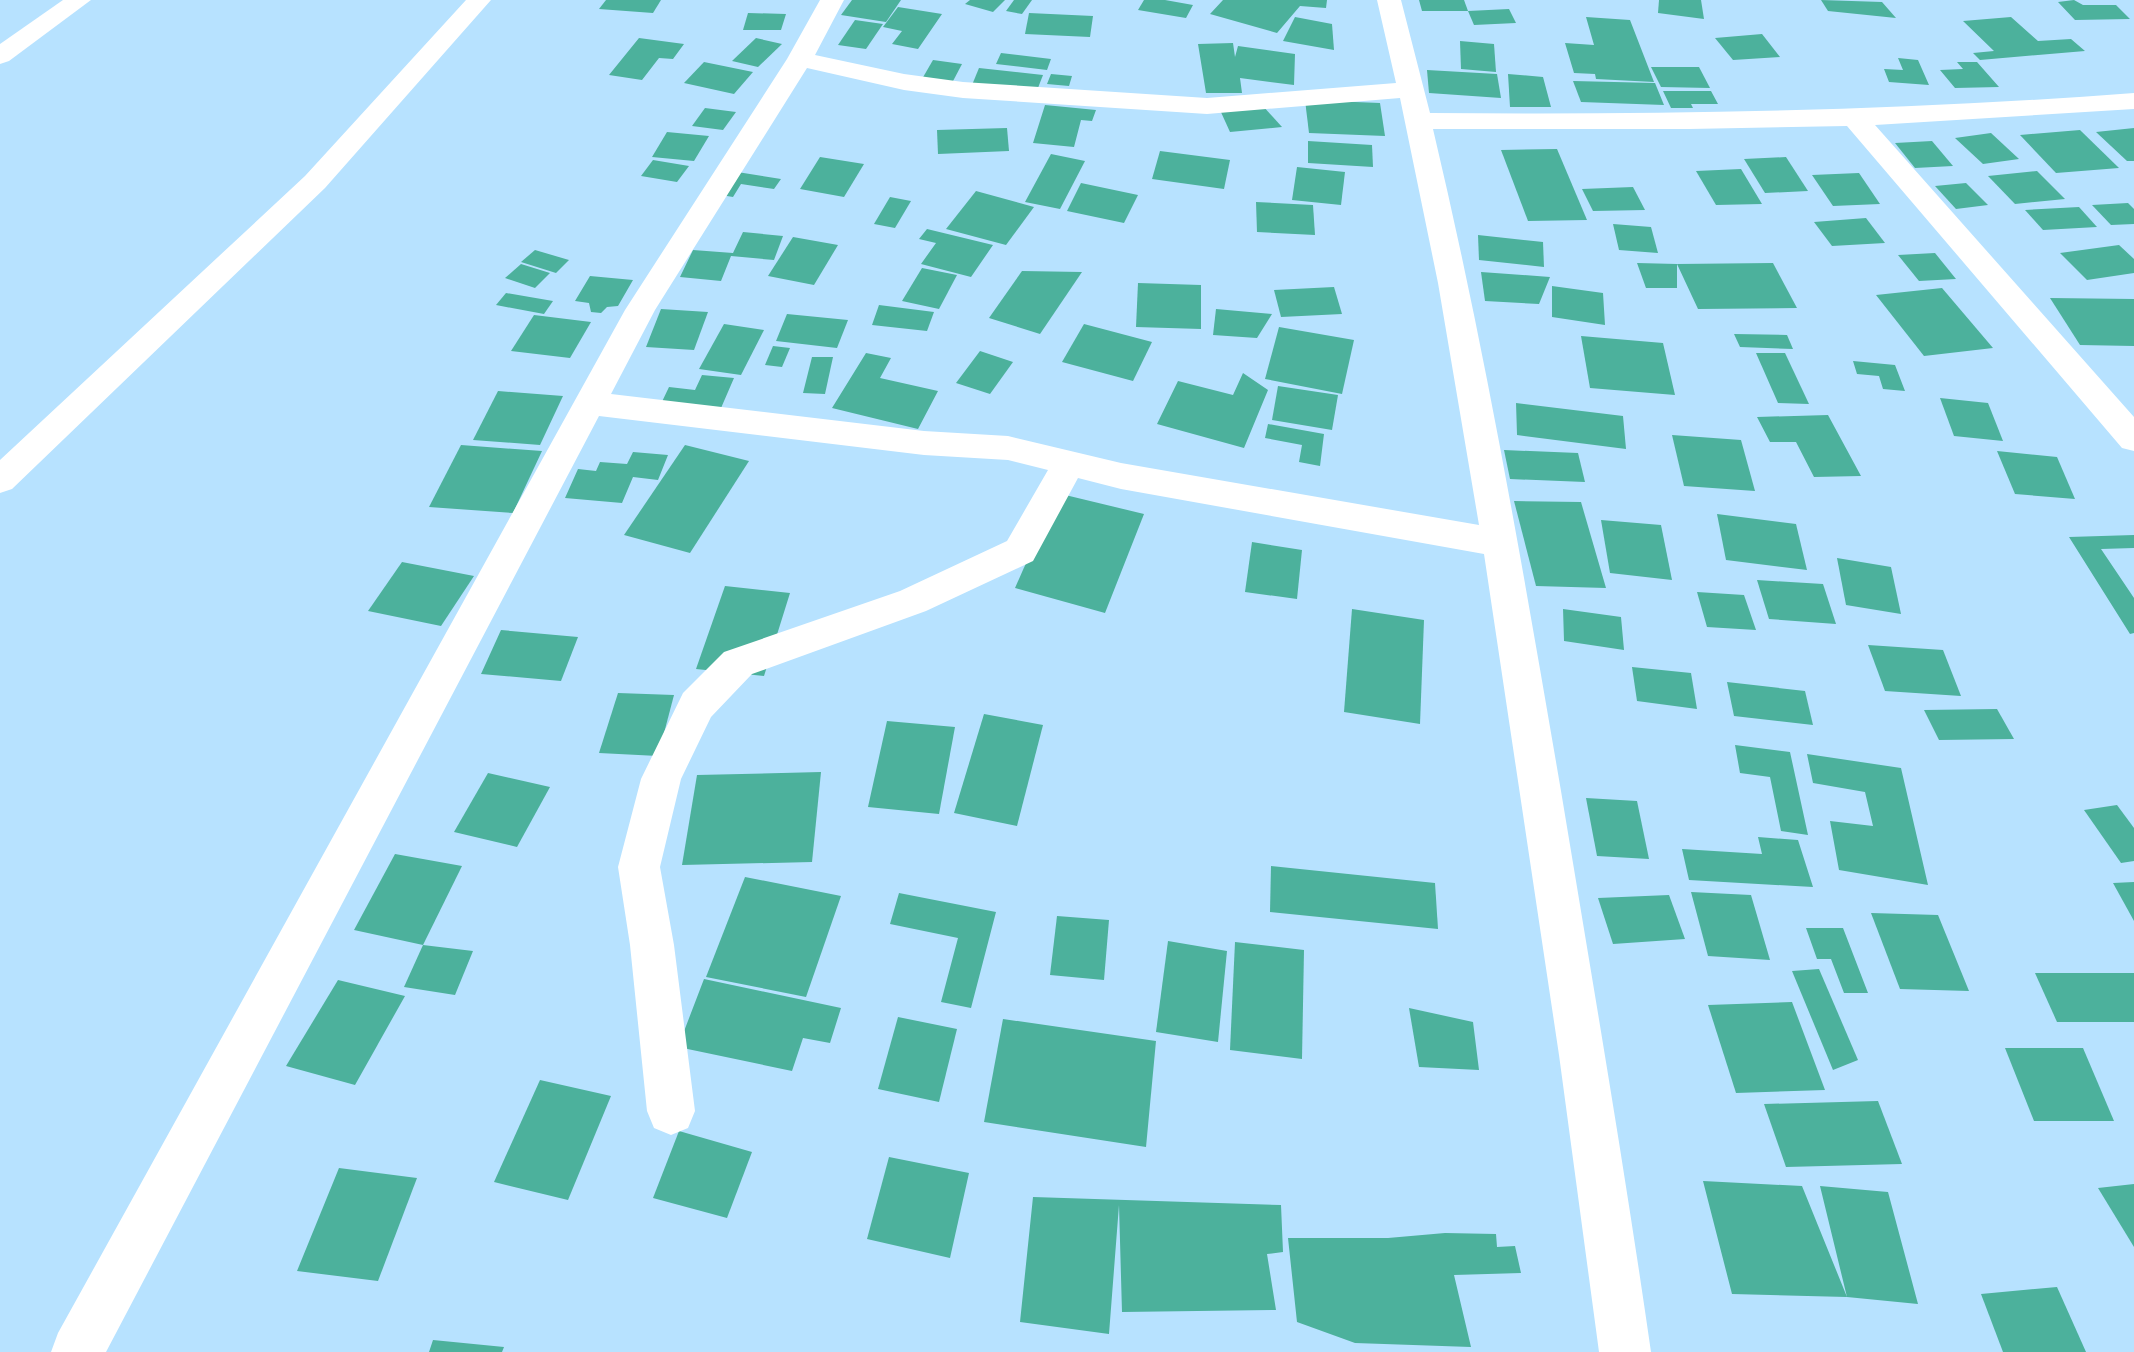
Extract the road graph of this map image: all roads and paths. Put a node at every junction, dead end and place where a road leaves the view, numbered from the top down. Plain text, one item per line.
1 (79, 0) edge
2 (479, 0) edge
3 (832, 0) edge
4 (1390, 0) edge
5 (0, 56) edge
6 (800, 59) junction
7 (2134, 101) edge
8 (1416, 105) junction
9 (1854, 117) junction
10 (589, 403) junction
11 (2134, 439) edge
12 (1069, 463) junction
13 (8, 464) edge
14 (1501, 543) junction
15 (671, 1111) dead end
16 (77, 1352) edge
17 (1625, 1352) edge

1 - 5 street
2 - 13 street
3 - 6 street
4 - 8 street
6 - 8 street
6 - 10 street
7 - 9 street
8 - 9 street
8 - 14 street
9 - 11 street
10 - 12 street
10 - 16 street
12 - 14 street
12 - 15 street
14 - 17 street

